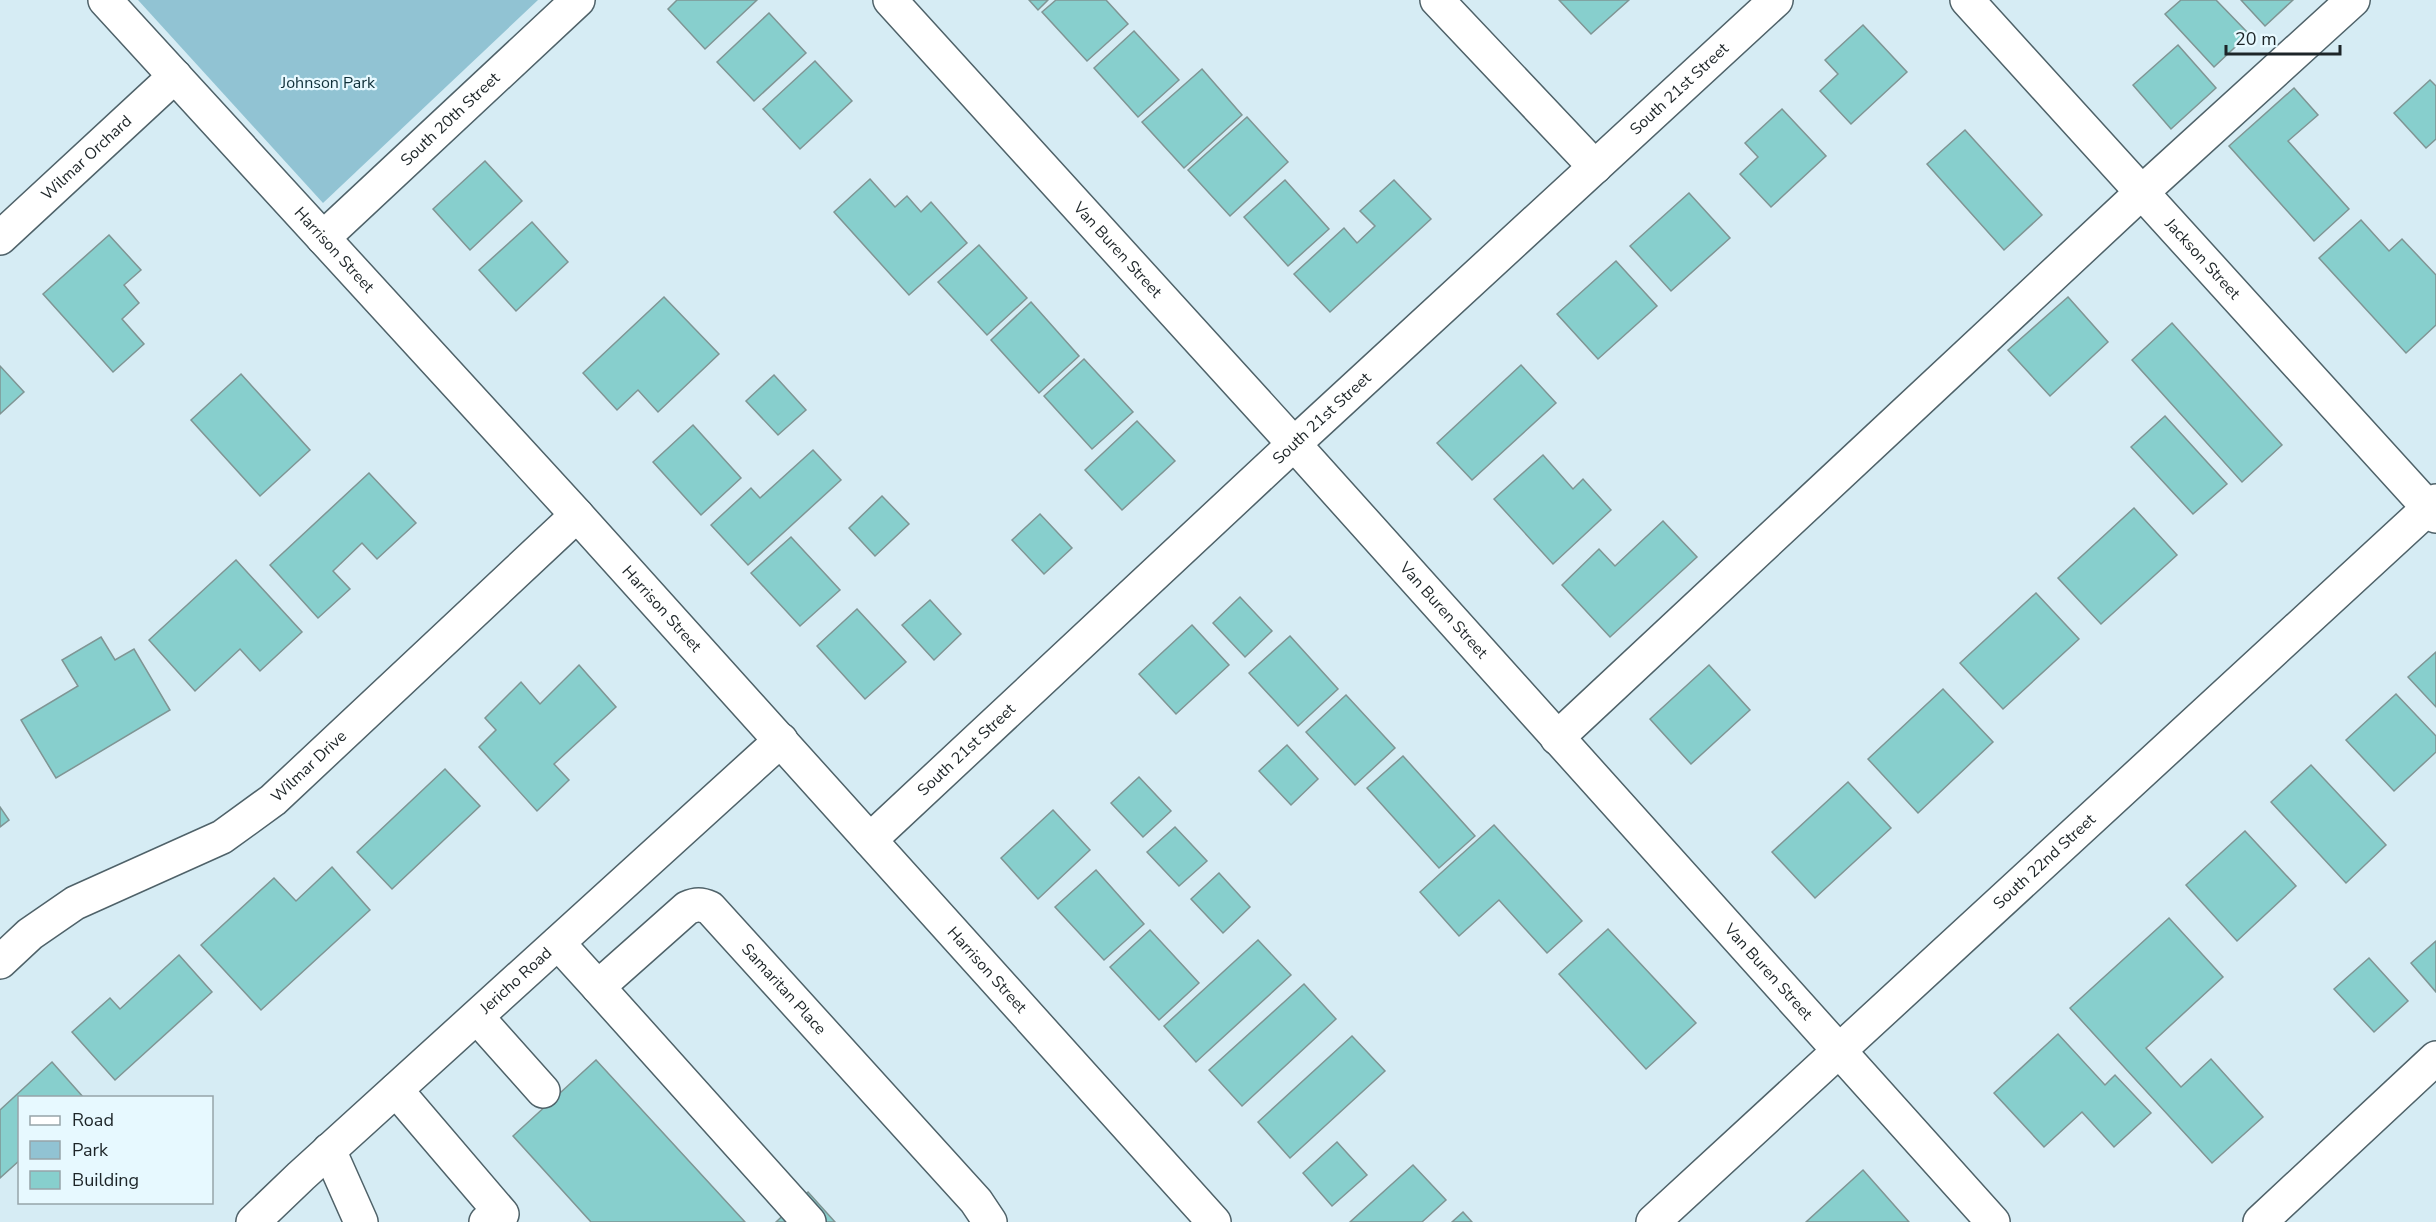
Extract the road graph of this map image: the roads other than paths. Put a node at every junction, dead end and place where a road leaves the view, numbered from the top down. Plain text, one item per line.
1 (105, 0) edge
2 (578, 0) edge
3 (890, 0) edge
4 (1437, 0) edge
5 (1776, 0) edge
6 (1967, 0) edge
7 (2354, 0) edge
8 (175, 76) junction
9 (1595, 167) junction
10 (2142, 192) junction
11 (0, 238) edge
12 (323, 238) junction
13 (1294, 444) junction
14 (2433, 509) edge
15 (577, 515) junction
16 (1557, 738) junction
17 (781, 741) junction
18 (870, 840) junction
19 (558, 943) junction
20 (0, 962) edge
21 (598, 987) junction
22 (477, 1017) junction
23 (1838, 1051) junction
24 (2436, 1058) edge
25 (396, 1090) junction
26 (543, 1091) dead end
27 (329, 1150) junction
28 (253, 1222) edge
29 (362, 1222) edge
30 (486, 1222) edge
31 (809, 1222) edge
32 (990, 1222) edge
33 (1214, 1222) edge
34 (1653, 1222) edge
35 (1993, 1222) edge
36 (2260, 1222) edge

1 - 8 street, Harrison Street
2 - 12 street, South 20th Street
3 - 13 street, Van Buren Street
4 - 9 street
5 - 9 street, South 21st Street
6 - 10 street, Jackson Street
7 - 10 street
8 - 11 street, Wilmar Orchard
8 - 12 street, Harrison Street
9 - 13 street, South 21st Street
10 - 14 street, Jackson Street
10 - 16 street
12 - 15 street, Harrison Street
13 - 16 street, Van Buren Street
13 - 18 street, South 21st Street
14 - 23 street, South 22nd Street
15 - 17 street, Harrison Street
15 - 20 street, Wilmar Drive
16 - 23 street, Van Buren Street
17 - 18 street, Harrison Street
17 - 19 street, Jericho Road
18 - 33 street, Harrison Street
19 - 21 street
19 - 22 street, Jericho Road
21 - 31 street
21 - 32 street, Samaritan Place
22 - 25 street, Jericho Road
22 - 26 street
23 - 34 street, South 22nd Street
23 - 35 street, Van Buren Street
24 - 36 street
25 - 27 street, Jericho Road
25 - 30 street
27 - 28 street, Jericho Road
27 - 29 street

